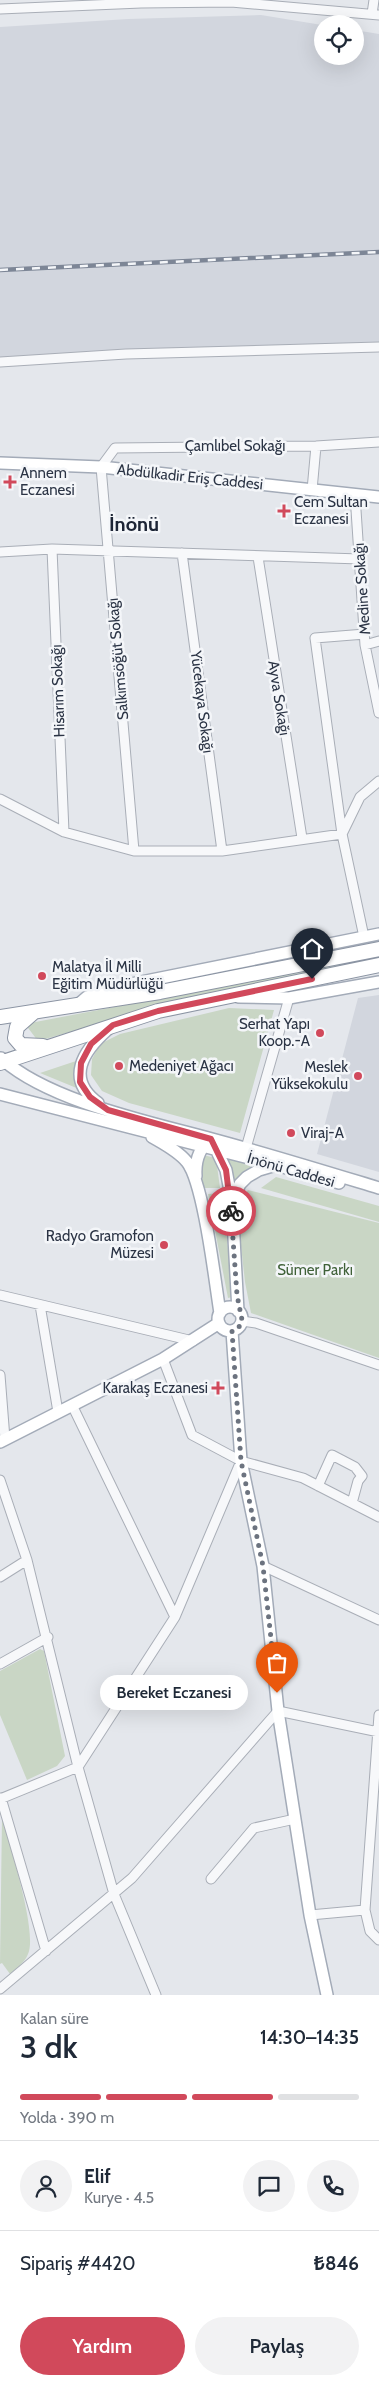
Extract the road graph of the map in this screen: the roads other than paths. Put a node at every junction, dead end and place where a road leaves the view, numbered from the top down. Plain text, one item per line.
1 (374, 0) edge
2 (141, 1) edge
3 (268, 2) edge
4 (0, 9) edge
5 (375, 15) edge
6 (379, 348) edge
7 (0, 362) edge
8 (379, 442) edge
9 (316, 446) junction
10 (0, 463) edge
11 (101, 467) junction
12 (312, 490) junction
13 (355, 495) junction
14 (379, 497) edge
15 (52, 549) junction
16 (0, 552) edge
17 (109, 552) junction
18 (182, 553) junction
19 (258, 557) junction
20 (360, 559) junction
21 (365, 634) junction
22 (379, 641) edge
23 (365, 645) junction
24 (379, 713) edge
25 (379, 781) edge
26 (0, 799) edge
27 (64, 832) junction
28 (342, 834) junction
29 (302, 838) junction
30 (134, 851) junction
31 (222, 851) junction
32 (379, 934) edge
33 (364, 937) junction
34 (379, 949) edge
35 (379, 965) edge
36 (379, 982) edge
37 (231, 996) junction
38 (289, 998) junction
39 (76, 1006) junction
40 (35, 1012) junction
41 (0, 1017) edge
42 (113, 1025) junction
43 (57, 1045) junction
44 (2, 1060) edge
45 (0, 1094) edge
46 (108, 1110) junction
47 (140, 1130) junction
48 (207, 1142) junction
49 (246, 1148) junction
50 (218, 1150) junction
51 (276, 1165) junction
52 (197, 1186) junction
53 (379, 1188) edge
54 (379, 1194) edge
55 (232, 1202) junction
56 (0, 1295) edge
57 (40, 1305) junction
58 (240, 1316) junction
59 (219, 1318) junction
60 (232, 1331) junction
61 (193, 1341) junction
62 (163, 1359) junction
63 (379, 1366) edge
64 (0, 1375) edge
65 (72, 1405) junction
66 (58, 1412) junction
67 (2, 1440) edge
68 (241, 1461) junction
69 (0, 1480) edge
70 (318, 1486) junction
71 (352, 1503) junction
72 (379, 1517) edge
73 (27, 1560) junction
74 (263, 1566) junction
75 (0, 1577) edge
76 (175, 1618) junction
77 (379, 1620) edge
78 (48, 1636) junction
79 (0, 1664) edge
80 (278, 1711) junction
81 (379, 1715) edge
82 (378, 1731) edge
83 (78, 1767) junction
84 (1, 1798) edge
85 (370, 1817) junction
86 (295, 1819) junction
87 (379, 1825) edge
88 (211, 1879) dead end
89 (114, 1894) junction
90 (365, 1910) junction
91 (310, 1915) junction
92 (379, 1940) edge
93 (46, 1952) junction
94 (0, 1989) edge
95 (156, 1995) edge
96 (327, 1995) edge

1 - 5 street
2 - 3 street
2 - 4 street
3 - 5 street
6 - 7 street
8 - 9 street, Çamlıbel Sokağı
9 - 11 street, Çamlıbel Sokağı
9 - 12 street
10 - 11 main road, Abdülkadir Eriş Caddesi
11 - 12 main road, Abdülkadir Eriş Caddesi
11 - 17 street, Salkımsöğüt Sokağı
12 - 13 main road, Abdülkadir Eriş Caddesi
13 - 14 main road, Abdülkadir Eriş Caddesi
13 - 20 street, Medine Sokağı
15 - 16 street
15 - 17 street
15 - 27 street, Hisarım Sokağı
17 - 18 street
17 - 30 street, Salkımsöğüt Sokağı
18 - 19 street
18 - 31 street, Yücekaya Sokağı
19 - 20 street
19 - 29 street, Ayva Sokağı
20 - 21 street, Medine Sokağı
21 - 23 street, Medine Sokağı
21 - 28 street
22 - 23 street
23 - 24 street, Medine Sokağı
25 - 28 street
26 - 27 street
27 - 30 street
28 - 29 street
28 - 33 street
29 - 31 street
30 - 31 street
32 - 33 main road
33 - 39 main road
34 - 39 highway
35 - 37 highway
36 - 38 main road
37 - 38 main road
37 - 42 highway
38 - 49 street
39 - 40 highway
40 - 41 highway
40 - 43 highway
42 - 43 highway
42 - 46 main road
43 - 44 highway
44 - 46 main road
45 - 47 main road, İnönü Caddesi
46 - 48 main road
47 - 48 main road, İnönü Caddesi
47 - 52 main road
48 - 49 main road, İnönü Caddesi
48 - 50 main road, İnönü Caddesi
48 - 52 main road
49 - 53 main road, İnönü Caddesi
50 - 51 main road, İnönü Caddesi
50 - 55 main road
51 - 54 main road, İnönü Caddesi
51 - 55 main road
52 - 59 main road
55 - 58 main road
56 - 57 street
57 - 61 street
57 - 66 street
58 - 59 main road
58 - 60 main road
58 - 63 street
59 - 60 main road
59 - 61 main road
60 - 68 main road
61 - 62 main road
62 - 65 main road
62 - 68 street
64 - 67 street
65 - 66 main road
65 - 76 street
66 - 67 main road
68 - 70 street
68 - 74 main road
68 - 76 street
69 - 73 street
70 - 71 street
70 - 71 street
71 - 72 street
73 - 75 street
73 - 78 street
74 - 77 street
74 - 80 main road
76 - 83 street
78 - 79 street
78 - 83 street
80 - 82 street
80 - 86 main road
80 - 89 street
81 - 82 street
82 - 85 street
83 - 84 street
83 - 89 street
84 - 93 street
85 - 87 street
85 - 90 street
86 - 88 street
86 - 91 main road
89 - 93 street
89 - 95 street
90 - 91 street
90 - 92 street
91 - 96 main road
93 - 94 street

